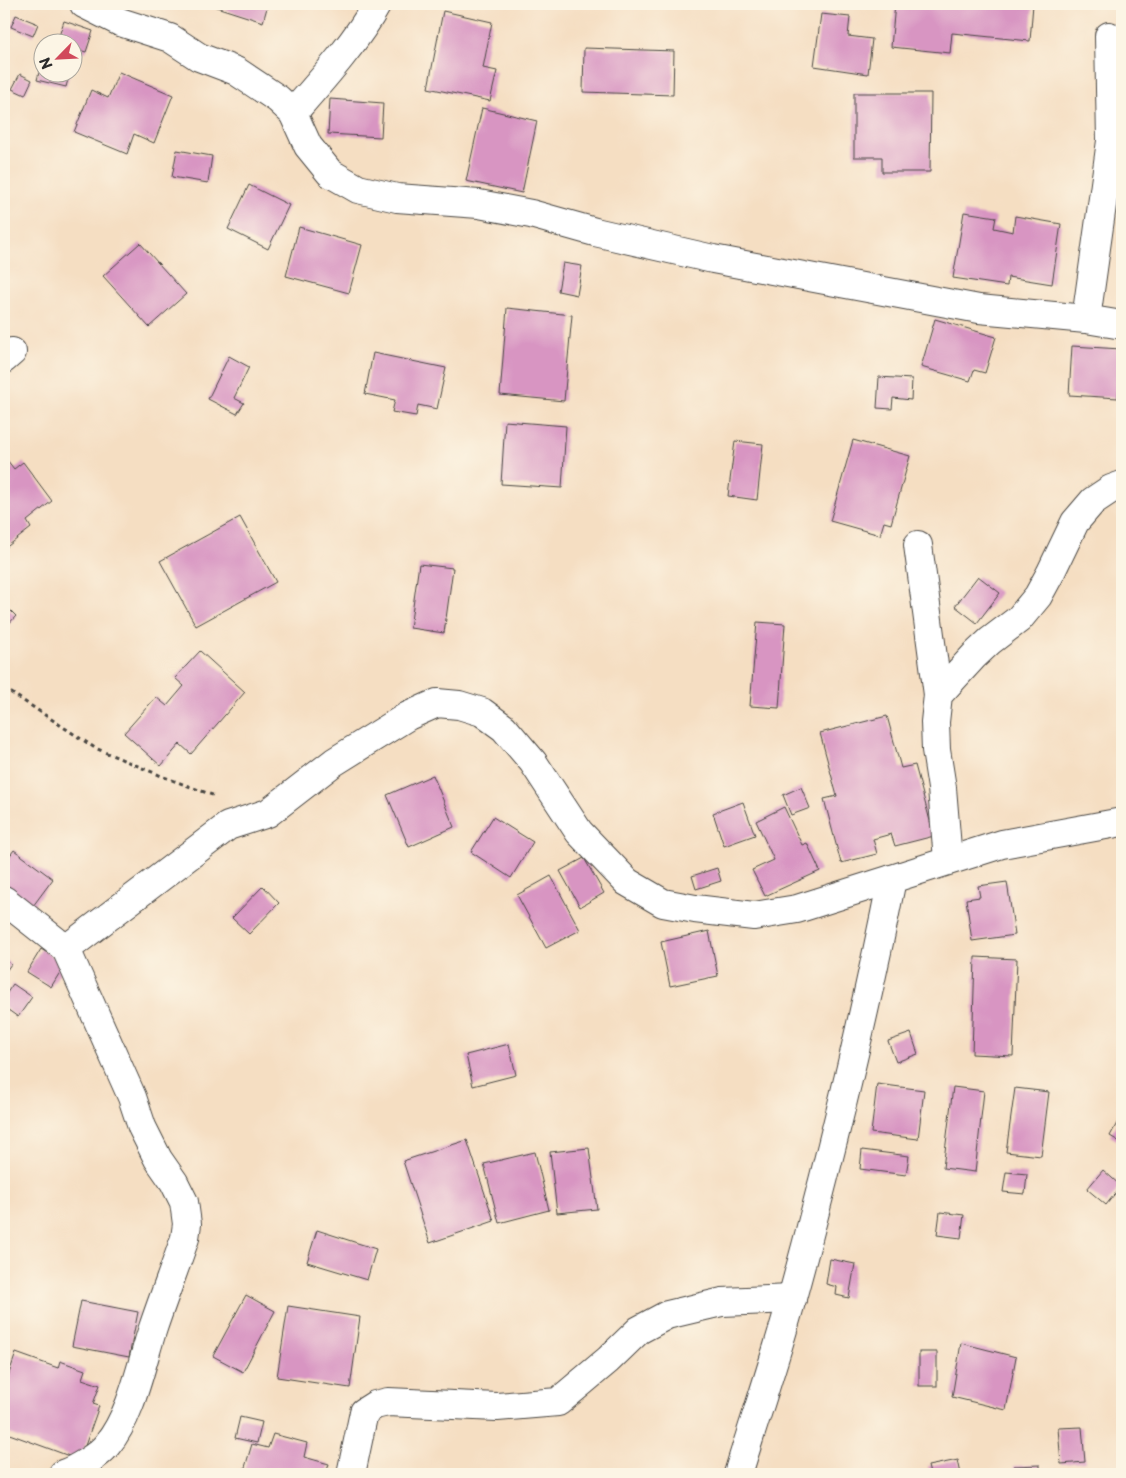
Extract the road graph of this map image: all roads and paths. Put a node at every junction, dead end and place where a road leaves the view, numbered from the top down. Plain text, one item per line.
1 (84, 4) edge
2 (377, 4) edge
3 (1109, 36) dead end
4 (293, 113) junction
5 (1086, 319) junction
6 (1122, 325) edge
7 (1122, 485) edge
8 (918, 545) dead end
9 (4, 688) edge
10 (938, 695) junction
11 (268, 813) junction
12 (1122, 822) edge
13 (948, 860) junction
14 (892, 879) junction
15 (4, 900) edge
16 (66, 949) junction
17 (792, 1298) junction
18 (63, 1474) edge
19 (351, 1474) edge
20 (738, 1474) edge

1 - 4 street
2 - 4 street
3 - 5 street
4 - 5 street
5 - 6 street
7 - 10 street
8 - 10 street
9 - 11 path
10 - 13 street
11 - 14 street
11 - 16 street
12 - 13 street
13 - 14 street
14 - 17 street
15 - 16 street
16 - 18 street
17 - 19 street
17 - 20 street

